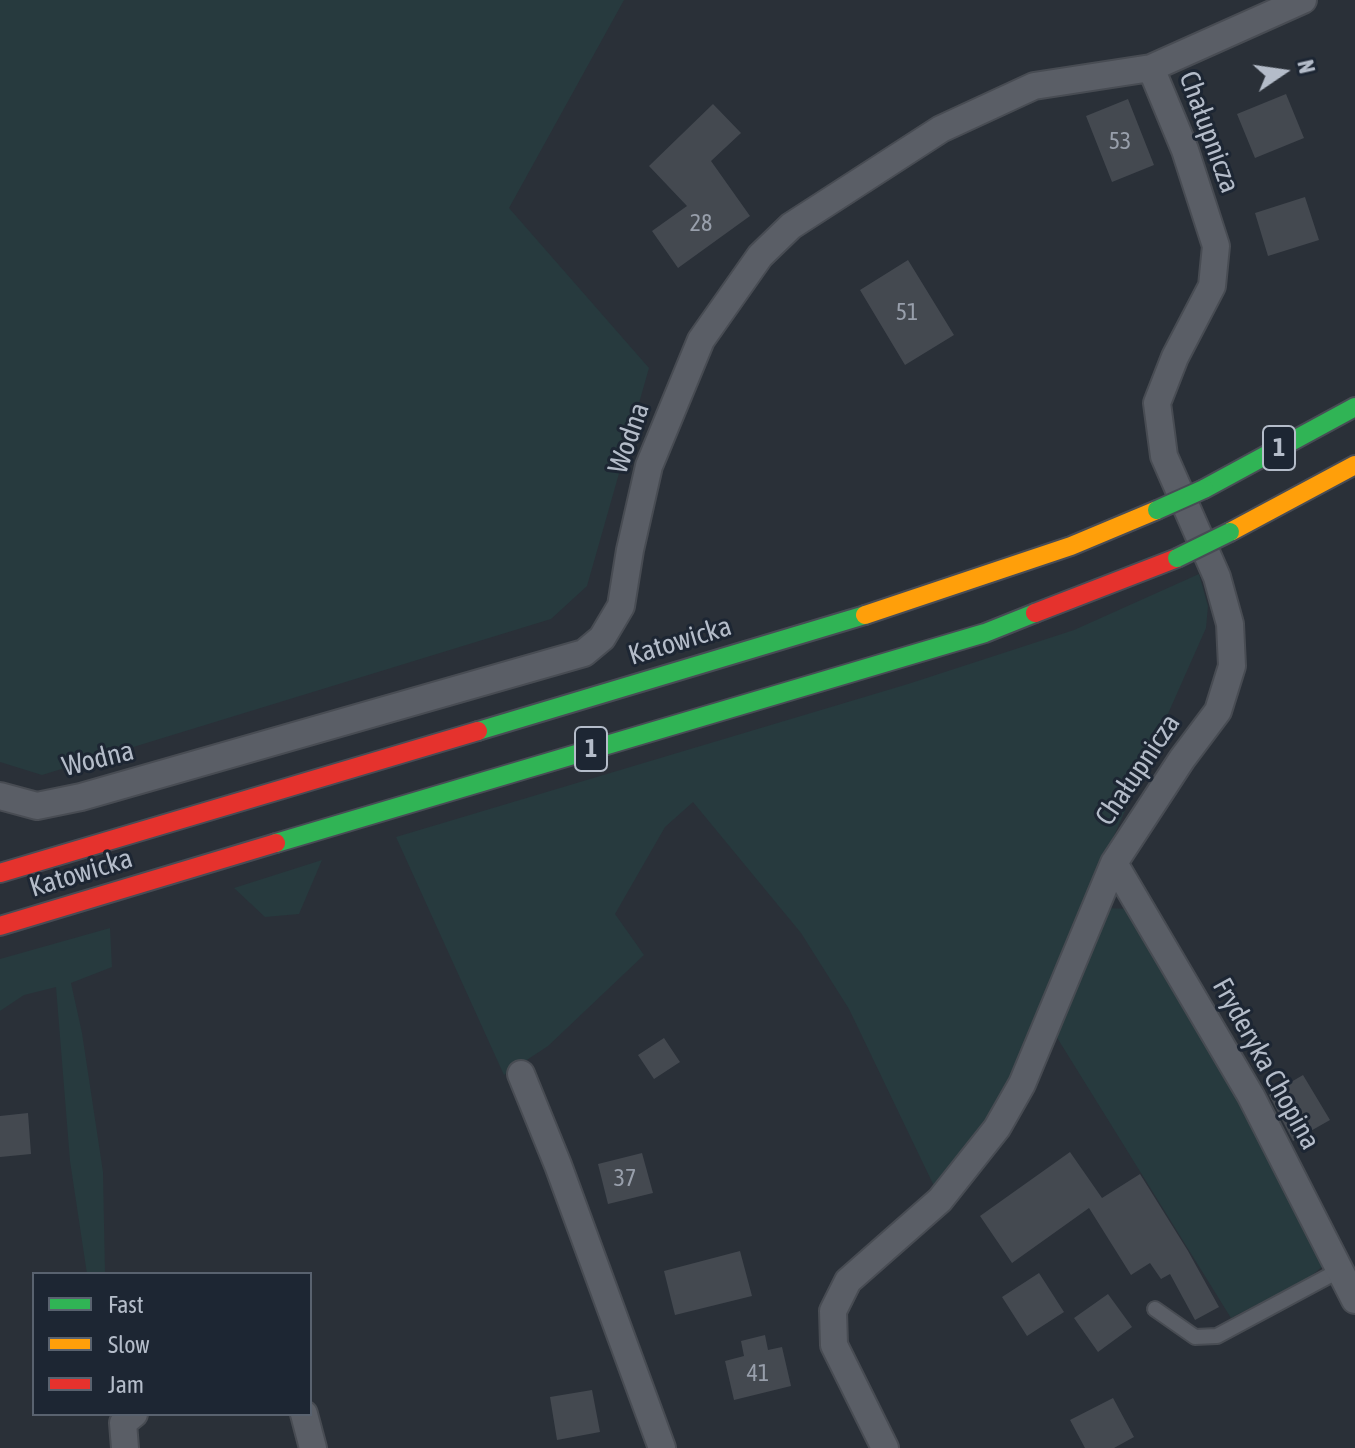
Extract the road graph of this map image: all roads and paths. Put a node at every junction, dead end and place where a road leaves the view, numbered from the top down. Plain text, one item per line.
1 (1303, 0) edge
2 (1151, 68) junction
3 (1355, 407) edge
4 (1355, 465) edge
5 (0, 796) edge
6 (1114, 863) junction
7 (0, 873) edge
8 (0, 926) edge
9 (521, 1074) dead end
10 (1340, 1270) junction
11 (1355, 1300) edge
12 (1155, 1309) dead end
13 (132, 1416) edge
14 (305, 1416) edge
15 (125, 1448) edge
16 (313, 1448) edge
17 (662, 1448) edge
18 (885, 1448) edge

1 - 2 street, Wodna
2 - 5 street, Wodna
2 - 6 street, Chałupnicza
3 - 7 main road, Katowicka / 1, bridge
4 - 8 main road, Katowicka / 1, bridge
6 - 10 street, Fryderyka Chopina
6 - 18 street, Chałupnicza
9 - 17 street
10 - 11 street, Fryderyka Chopina
10 - 12 lane
13 - 15 street
14 - 16 street

